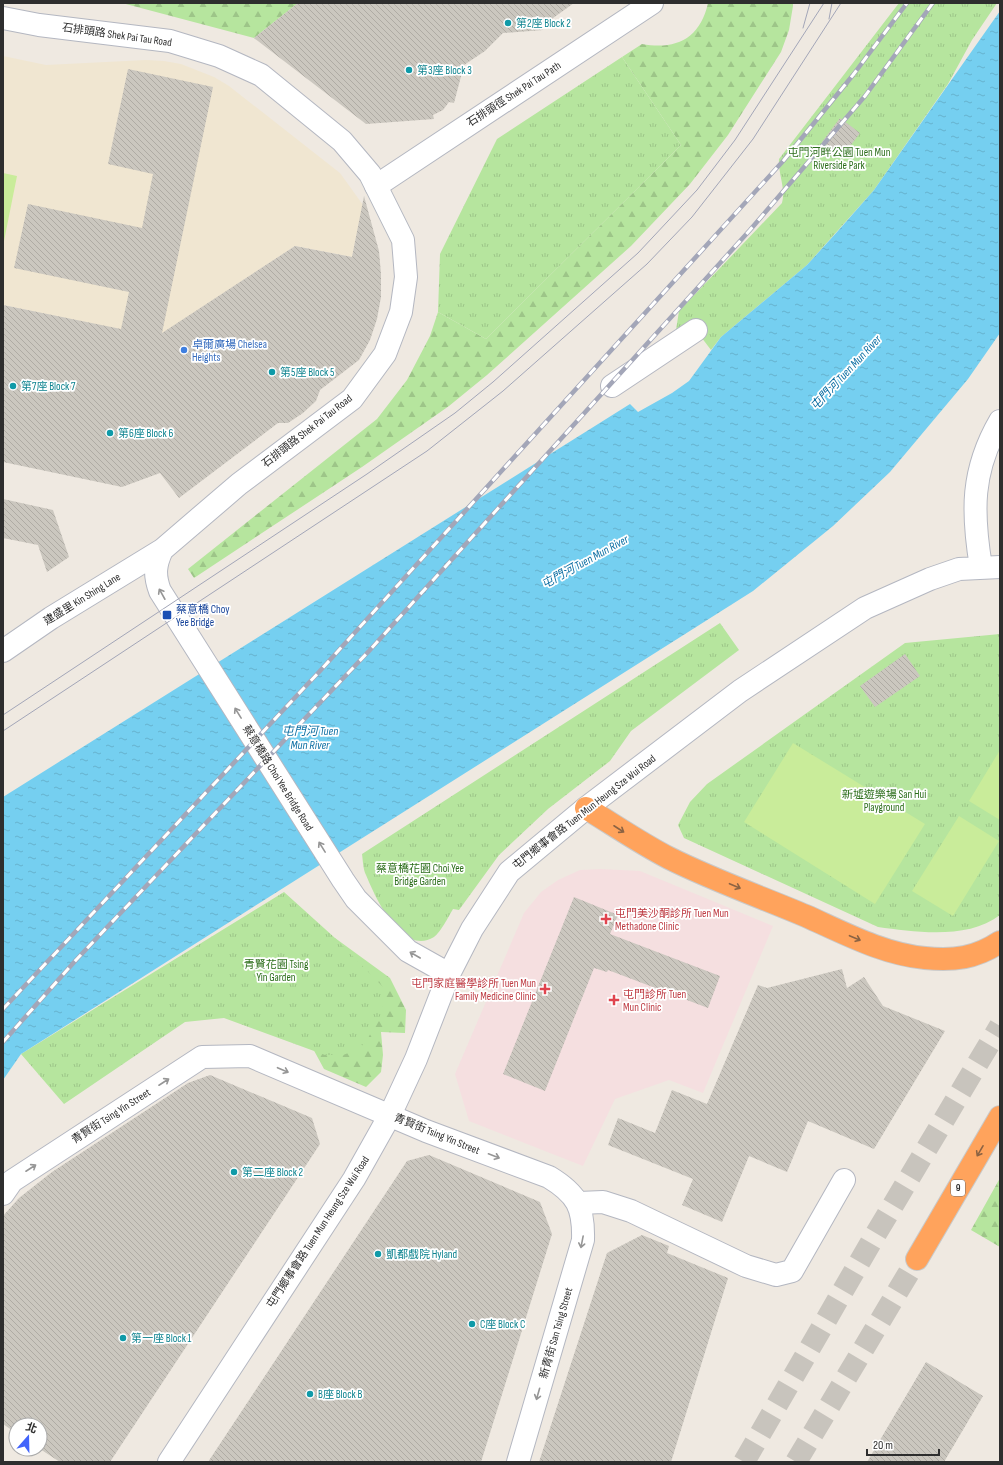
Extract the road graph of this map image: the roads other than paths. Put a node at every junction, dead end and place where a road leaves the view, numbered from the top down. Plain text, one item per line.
1 (652, 3) edge
2 (3, 18) edge
3 (376, 186) junction
4 (696, 330) dead end
5 (612, 386) dead end
6 (1000, 421) edge
7 (162, 550) junction
8 (991, 567) edge
9 (3, 651) edge
10 (586, 808) junction
11 (1000, 942) edge
12 (449, 974) junction
13 (390, 1115) junction
14 (1000, 1117) edge
15 (844, 1180) dead end
16 (3, 1194) edge
17 (579, 1204) junction
18 (917, 1259) tunnel mouth
19 (169, 1462) edge
20 (518, 1462) edge

1 - 3 street, 石排頭徑 Shek Pai Tau Path
2 - 3 street, 石排頭路 Shek Pai Tau Road
3 - 7 street, 石排頭路 Shek Pai Tau Road
4 - 5 street
6 - 8 street
7 - 9 street, 建盛里 Kin Shing Lane
12 -> 7 street, 蔡意橋路 Choi Yee Bridge Road
8 - 10 street, 屯門鄉事會路 Tuen Mun Heung Sze Wui Road
10 -> 11 highway
10 - 12 street, 屯門鄉事會路 Tuen Mun Heung Sze Wui Road
12 - 13 street, 屯門鄉事會路 Tuen Mun Heung Sze Wui Road
16 -> 13 street, 青賢街 Tsing Yin Street
13 -> 17 street, 青賢街 Tsing Yin Street
13 - 19 street, 屯門鄉事會路 Tuen Mun Heung Sze Wui Road
14 -> 18 highway, 9
15 - 17 street
17 -> 20 street, 新青街 San Tsing Street

